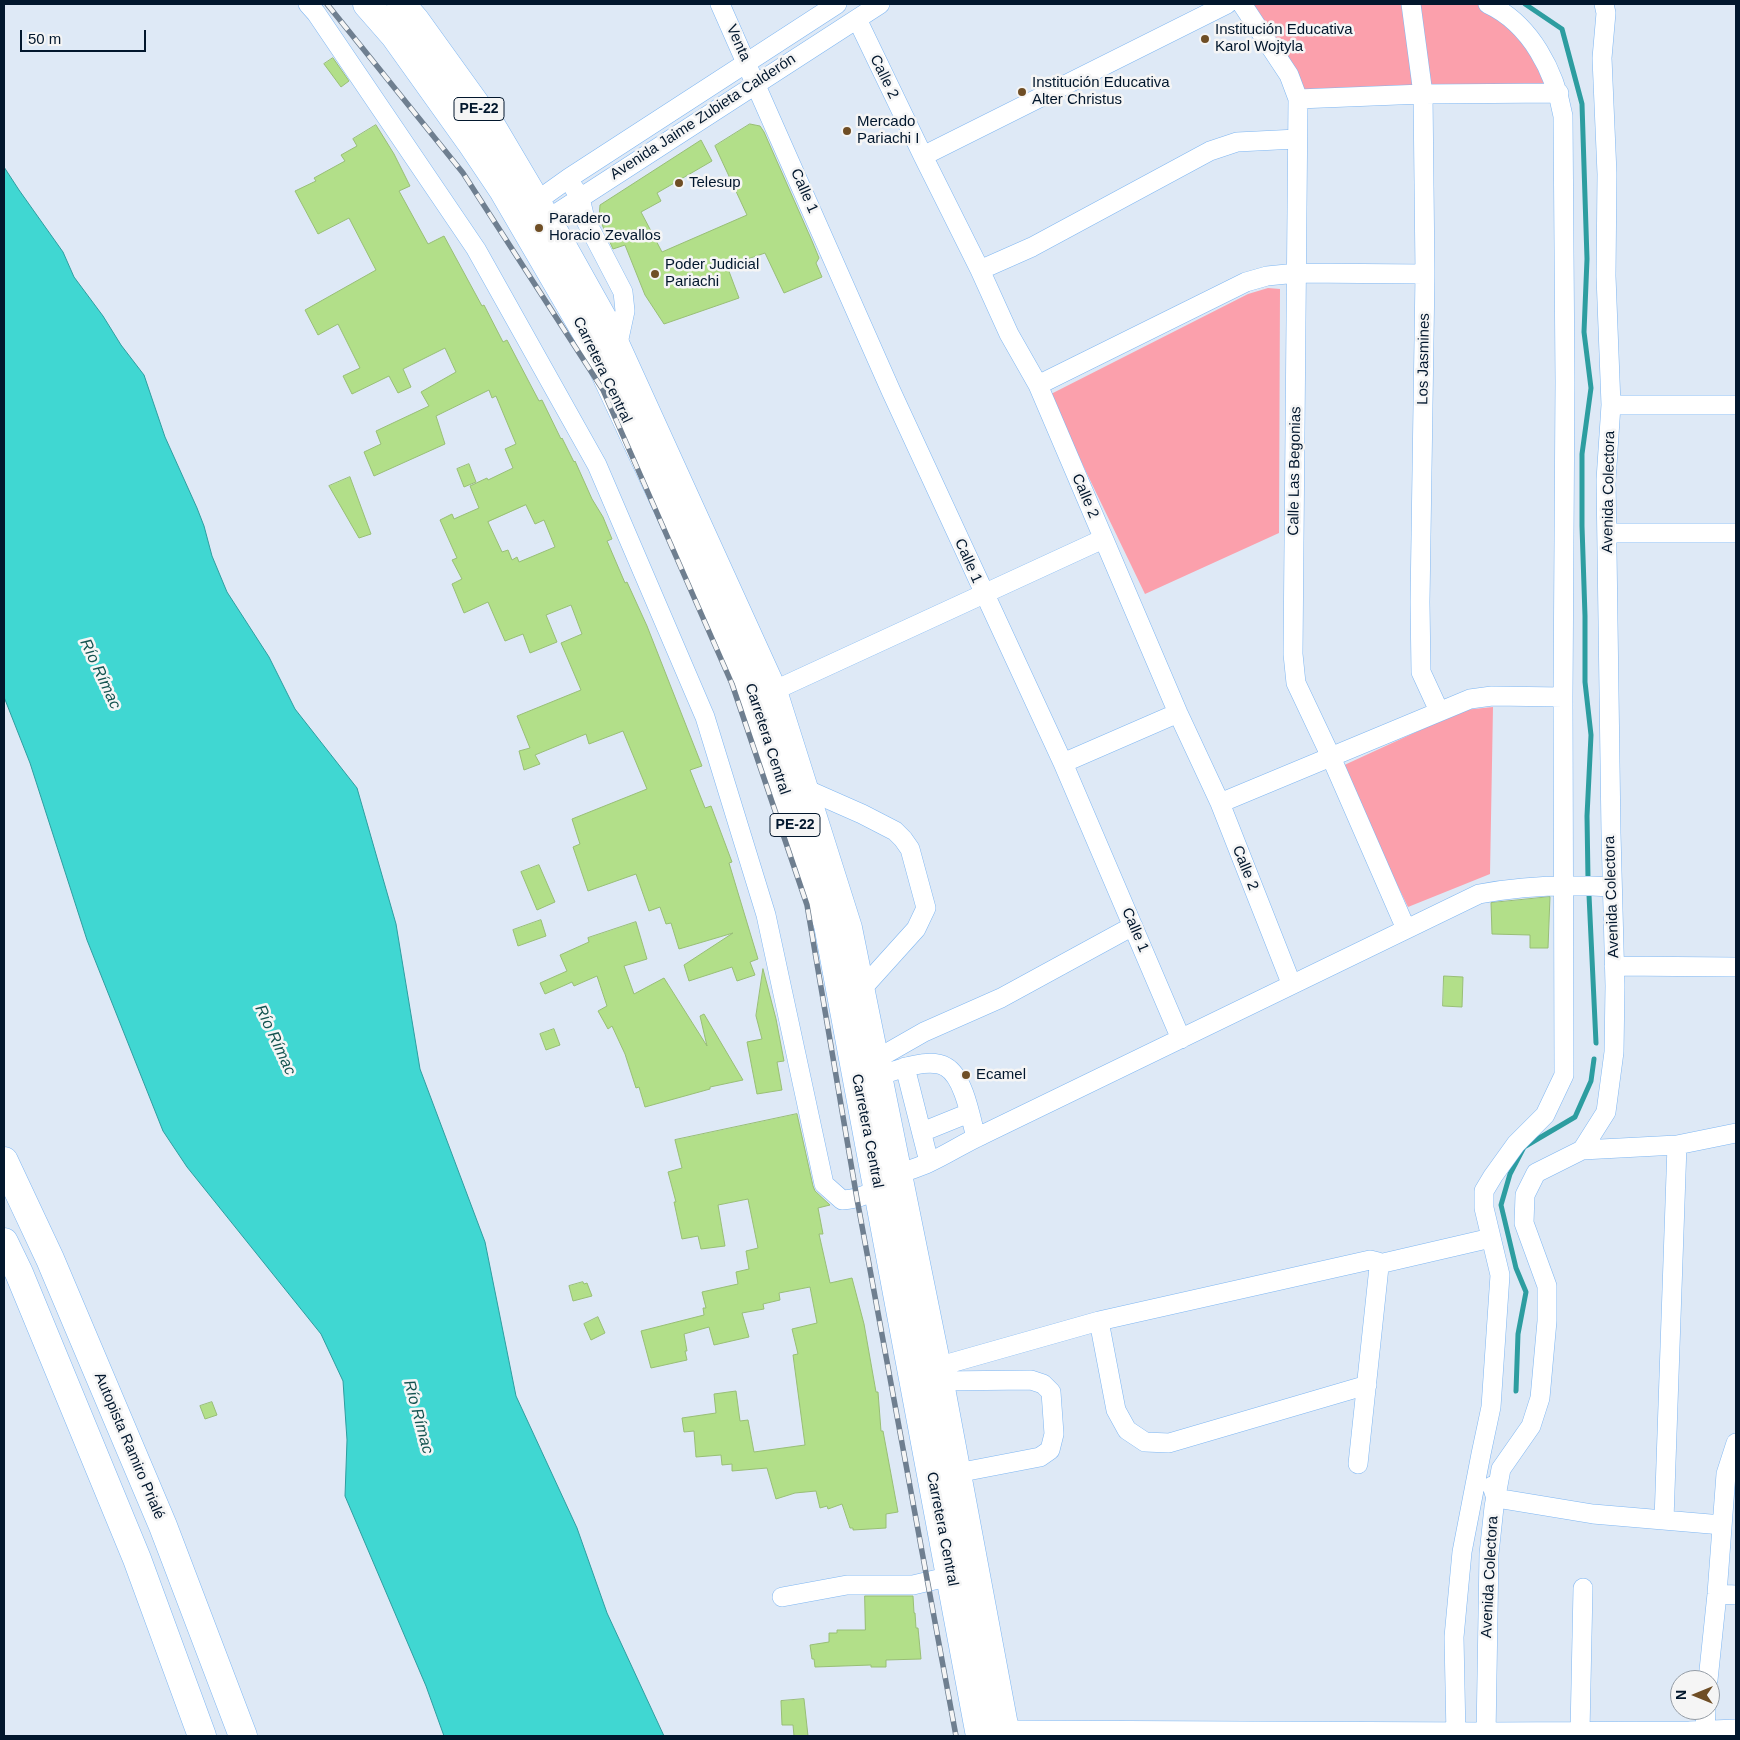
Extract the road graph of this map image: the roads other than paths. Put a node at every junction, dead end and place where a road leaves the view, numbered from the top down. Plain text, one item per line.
1 (308, 4) edge
2 (367, 4) edge
3 (401, 4) edge
4 (720, 4) edge
5 (837, 4) edge
6 (880, 4) edge
7 (1227, 4) edge
8 (1242, 4) edge
9 (1411, 4) edge
10 (1488, 4) edge
11 (1604, 4) edge
12 (857, 19) junction
13 (747, 63) junction
14 (756, 83) junction
15 (1559, 93) junction
16 (1423, 94) junction
17 (1298, 99) junction
18 (1297, 139) junction
19 (923, 156) junction
20 (569, 178) junction
21 (580, 198) junction
22 (532, 217) junction
23 (980, 270) junction
24 (1297, 273) junction
25 (1425, 274) junction
26 (617, 348) junction
27 (1038, 385) junction
28 (1611, 405) junction
29 (1736, 405) edge
30 (1607, 533) junction
31 (1736, 533) edge
32 (1103, 539) junction
33 (983, 594) junction
34 (1563, 697) junction
35 (771, 707) junction
36 (1439, 711) junction
37 (1178, 713) junction
38 (1331, 757) junction
39 (1063, 764) junction
40 (804, 788) junction
41 (1220, 803) junction
42 (1564, 884) junction
43 (1612, 887) junction
44 (1133, 926) junction
45 (1406, 929) junction
46 (1614, 966) junction
47 (1736, 966) edge
48 (1291, 983) junction
49 (851, 994) junction
50 (1181, 1040) junction
51 (905, 1067) junction
52 (877, 1068) junction
53 (968, 1113) junction
54 (922, 1132) junction
55 (1736, 1134) edge
56 (976, 1138) junction
57 (1677, 1145) junction
58 (1582, 1150) junction
59 (4, 1161) edge
60 (929, 1162) junction
61 (888, 1182) junction
62 (1491, 1238) junction
63 (4, 1242) edge
64 (1379, 1264) junction
65 (1099, 1321) junction
66 (929, 1374) junction
67 (1367, 1385) junction
68 (1736, 1443) edge
69 (1480, 1454) junction
70 (1358, 1464) dead end
71 (957, 1473) junction
72 (1496, 1498) junction
73 (1664, 1520) junction
74 (1722, 1525) junction
75 (951, 1576) junction
76 (1583, 1588) dead end
77 (1717, 1594) junction
78 (1736, 1595) edge
79 (782, 1597) dead end
80 (1709, 1670) edge
81 (1701, 1720) edge
82 (1736, 1729) edge
83 (1580, 1732) junction
84 (1694, 1733) edge
85 (993, 1734) edge
86 (1456, 1734) edge
87 (1486, 1734) edge
88 (1623, 1734) edge
89 (202, 1736) edge
90 (243, 1736) edge

1 - 61 street
2 - 22 highway, Carretera Central / PE-22
3 - 22 highway, Carretera Central / PE-22
4 - 13 street, Venta
5 - 13 street, Avenida Jaime Zubieta Calderón
6 - 12 street, Avenida Jaime Zubieta Calderón
7 - 19 street
8 - 17 street, Calle Las Begonias
9 - 16 street, Los Jasmines
10 - 15 street, Avenida Colectora
11 - 28 street, Avenida Colectora
12 - 14 street, Avenida Jaime Zubieta Calderón
12 - 19 street, Calle 2
13 - 14 street, Venta
13 - 20 street, Avenida Jaime Zubieta Calderón
14 - 21 street, Avenida Jaime Zubieta Calderón
14 - 33 street, Calle 1
15 - 16 street
15 - 34 street, Avenida Colectora
16 - 17 street
16 - 25 street, Los Jasmines
17 - 18 street, Calle Las Begonias
18 - 23 street
18 - 24 street, Calle Las Begonias
19 - 23 street, Calle 2
20 - 21 street
20 - 22 street, Avenida Jaime Zubieta Calderón
21 - 22 street, Avenida Jaime Zubieta Calderón
21 - 26 street
22 - 26 highway, Carretera Central / PE-22
22 - 35 highway, Carretera Central / PE-22
23 - 27 street, Calle 2
24 - 25 street
24 - 27 street
24 - 38 street, Calle Las Begonias
25 - 36 street, Los Jasmines
26 - 35 highway, Carretera Central / PE-22
27 - 32 street, Calle 2
28 - 29 street
28 - 30 street, Avenida Colectora
30 - 31 street
30 - 43 street, Avenida Colectora
32 - 33 street
32 - 37 street, Calle 2
33 - 35 street
33 - 39 street, Calle 1
34 - 36 street
34 - 42 street, Avenida Colectora
35 - 40 highway, Carretera Central / PE-22
35 - 49 highway, Carretera Central / PE-22
36 - 38 street
37 - 39 street
37 - 41 street, Calle 2
38 - 41 street
38 - 45 street, Calle Las Begonias
39 - 44 street, Calle 1
40 - 49 highway, Carretera Central / PE-22
40 - 49 street
41 - 48 street, Calle 2
42 - 43 street
42 - 45 street
42 - 62 street, Avenida Colectora
43 - 46 street, Avenida Colectora
44 - 50 street, Calle 1
44 - 52 street
45 - 48 street
46 - 47 street
46 - 58 street, Avenida Colectora
48 - 50 street
49 - 52 highway, Carretera Central / PE-22
49 - 61 highway, Carretera Central / PE-22
50 - 56 street
51 - 52 street
51 - 53 street
51 - 54 street
52 - 61 highway, Carretera Central / PE-22
53 - 54 street
53 - 56 street
54 - 60 street
55 - 57 street
56 - 60 street
57 - 58 street
57 - 73 street
58 - 72 street, Avenida Colectora
59 - 90 highway, Autopista Ramiro Prialé
60 - 61 street
61 - 66 highway, Carretera Central / PE-22
62 - 64 street
62 - 69 street, Avenida Colectora
63 - 89 highway
64 - 65 street
64 - 67 street
65 - 66 street
65 - 67 street
66 - 71 highway, Carretera Central / PE-22
66 - 71 street
66 - 75 highway, Carretera Central / PE-22
67 - 70 street
68 - 74 street
69 - 72 street
69 - 86 street, Avenida Colectora
71 - 85 highway, Carretera Central / PE-22
72 - 73 street
72 - 87 street, Avenida Colectora
73 - 74 street
74 - 77 street
75 - 79 street
75 - 85 highway, Carretera Central / PE-22
76 - 83 street
77 - 78 street
77 - 80 street
81 - 84 street
82 - 84 street
83 - 87 street
83 - 88 street
84 - 88 street
85 - 86 street
86 - 87 street

